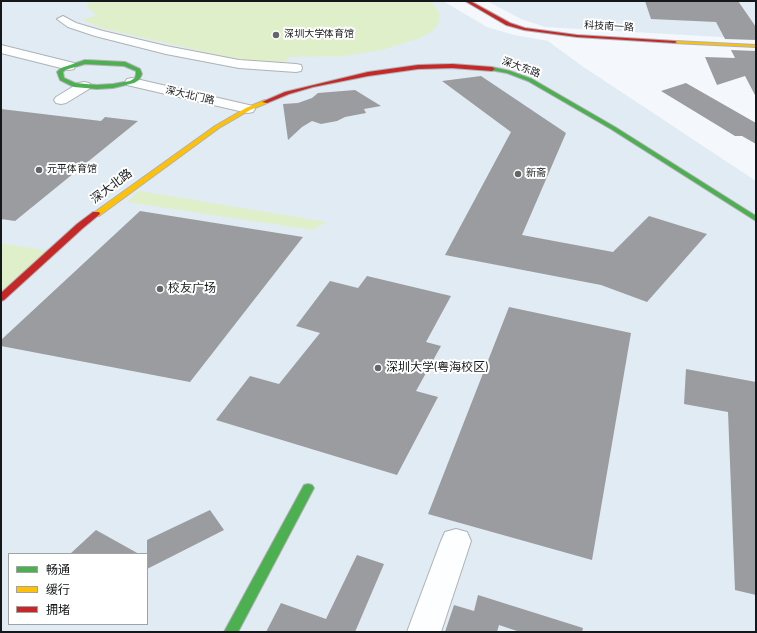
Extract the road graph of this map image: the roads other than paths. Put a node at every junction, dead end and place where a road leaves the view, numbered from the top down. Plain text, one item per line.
1 (467, 1) edge
2 (63, 19) dead end
3 (756, 46) edge
4 (158, 48) junction
5 (1, 49) edge
6 (125, 64) junction
7 (69, 66) junction
8 (296, 68) dead end
9 (132, 82) junction
10 (84, 86) junction
11 (61, 100) dead end
12 (248, 109) junction
13 (756, 219) edge
14 (1, 298) edge
15 (308, 488) dead end
16 (456, 541) dead end
17 (231, 632) edge
18 (424, 632) edge

1 - 3 street, 科技南一路
2 - 4 street
4 - 6 street
4 - 8 street
5 - 7 street
6 - 7 street
6 - 9 street
7 - 10 street, 深大北门路
9 - 10 street, 深大北门路
9 - 12 street, 深大北门路
10 - 11 street
12 - 13 street, 深大东路
12 - 14 street, 深大北路
15 - 17 street
16 - 18 street

